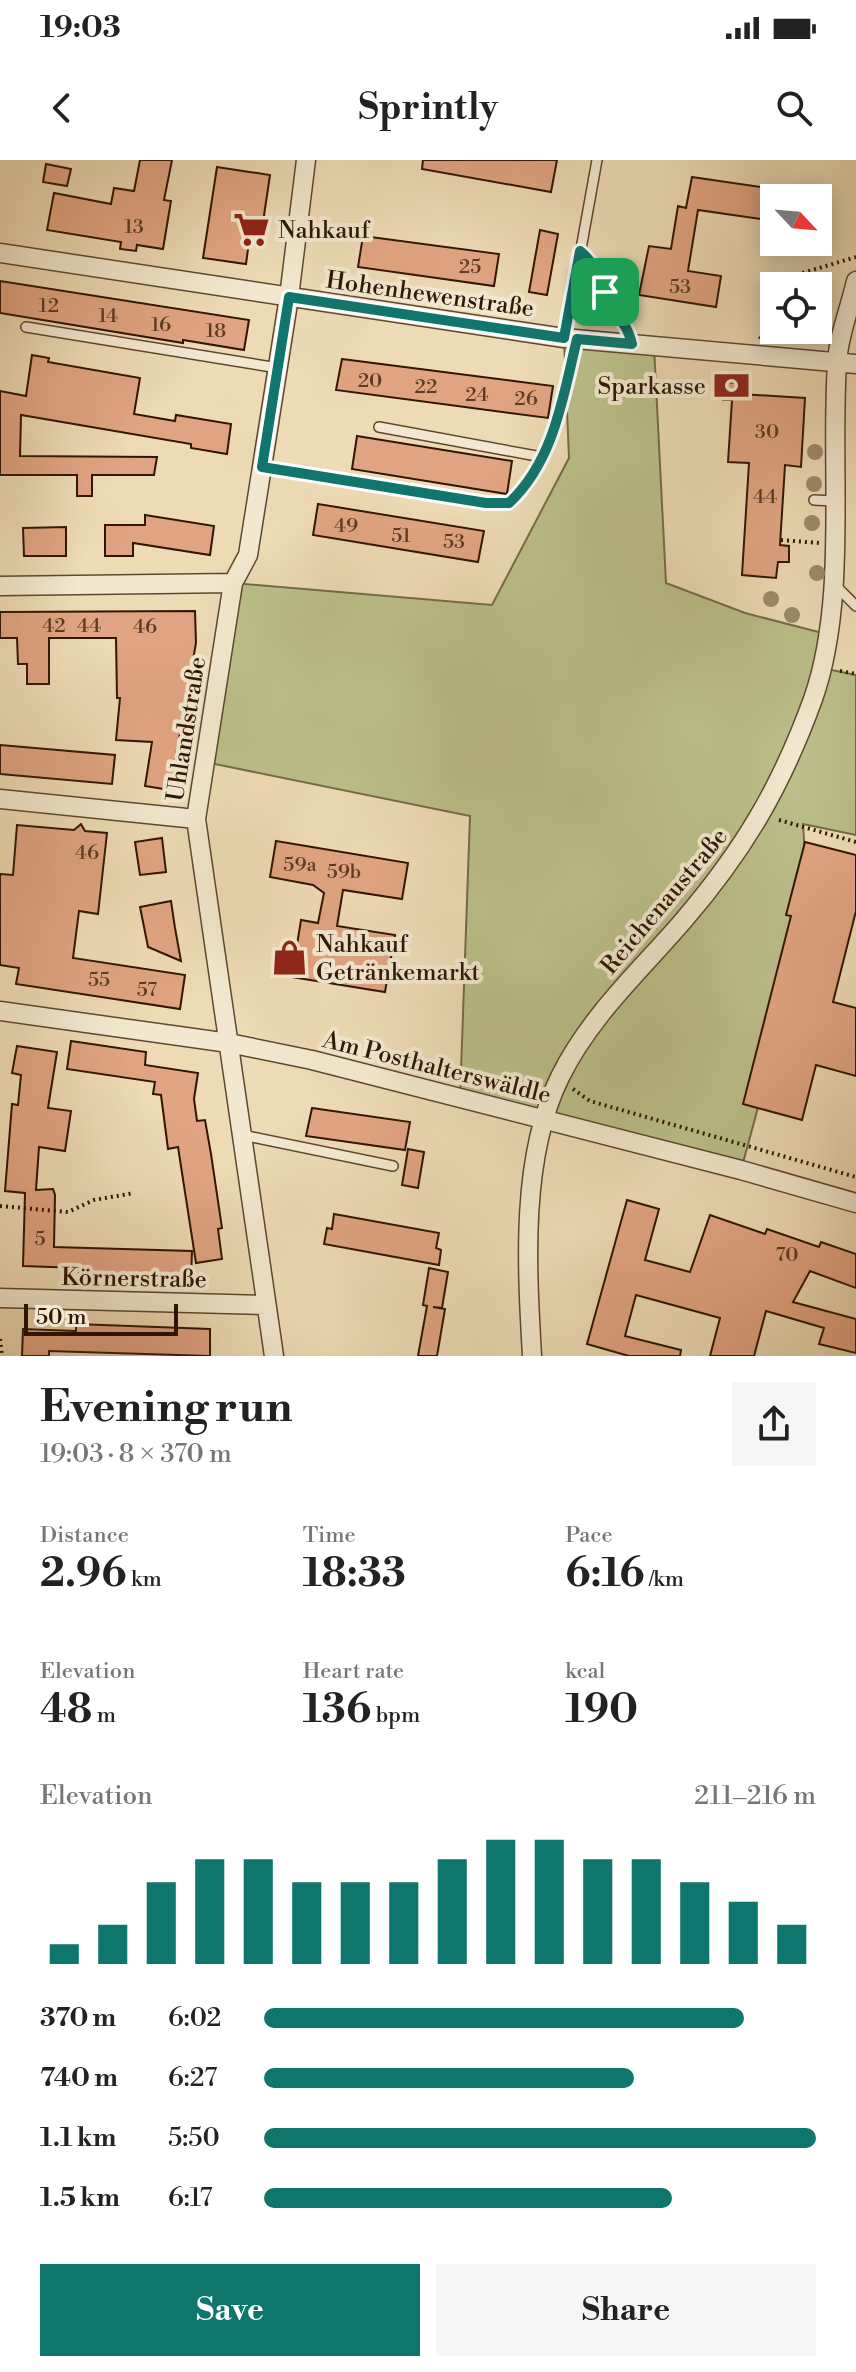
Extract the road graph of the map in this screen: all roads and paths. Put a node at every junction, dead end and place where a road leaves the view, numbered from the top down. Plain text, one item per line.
1 (306, 160) edge
2 (597, 160) edge
3 (580, 251) junction
4 (0, 253) edge
5 (856, 257) edge
6 (806, 272) edge
7 (856, 281) edge
8 (289, 297) junction
9 (26, 327) dead end
10 (571, 339) junction
11 (760, 340) edge
12 (632, 344) junction
13 (754, 354) junction
14 (837, 360) junction
15 (856, 364) edge
16 (278, 368) junction
17 (379, 427) dead end
18 (542, 457) junction
19 (262, 467) junction
20 (814, 500) dead end
21 (834, 501) junction
22 (781, 540) dead end
23 (834, 544) junction
24 (832, 582) junction
25 (233, 583) junction
26 (0, 586) edge
27 (856, 606) edge
28 (0, 799) edge
29 (196, 819) junction
30 (770, 823) junction
31 (856, 842) edge
32 (0, 1011) edge
33 (229, 1043) junction
34 (577, 1077) dead end
35 (545, 1119) junction
36 (242, 1135) junction
37 (393, 1166) dead end
38 (856, 1177) edge
39 (134, 1193) dead end
40 (856, 1203) edge
41 (0, 1206) edge
42 (0, 1298) edge
43 (266, 1305) junction
44 (0, 1339) edge
45 (2, 1356) edge
46 (274, 1356) edge
47 (532, 1356) edge

1 - 8 street, Uhlandstraße
2 - 3 lane
3 - 10 lane
3 - 12 path
4 - 8 street, Hohenhewenstraße
5 - 6 path
7 - 14 street, Reichenaustraße
8 - 10 street, Hohenhewenstraße
8 - 16 street, Uhlandstraße
9 - 16 lane
10 - 12 street, Hohenhewenstraße
10 - 18 lane
11 - 13 path
12 - 13 street, Hohenhewenstraße
13 - 14 street, Hohenhewenstraße
14 - 15 street, Hohenhewenstraße
14 - 21 street, Reichenaustraße
16 - 19 street, Uhlandstraße
17 - 18 lane
18 - 19 lane
19 - 25 street, Uhlandstraße
20 - 21 lane
21 - 23 street, Reichenaustraße
22 - 23 path
23 - 24 street, Reichenaustraße
24 - 27 lane
24 - 30 street, Reichenaustraße
25 - 26 street
25 - 29 street, Uhlandstraße
28 - 29 street
29 - 33 street, Uhlandstraße
30 - 31 path
30 - 35 street, Reichenaustraße
32 - 33 street, Am Posthalterswäldle
33 - 35 street, Am Posthalterswäldle
33 - 36 street, Uhlandstraße
34 - 38 path
35 - 40 street, Am Posthalterswäldle
35 - 47 street, Reichenaustraße
36 - 37 lane
36 - 43 street, Uhlandstraße
39 - 41 path
42 - 43 street, Körnerstraße
43 - 46 street, Uhlandstraße
44 - 45 path

